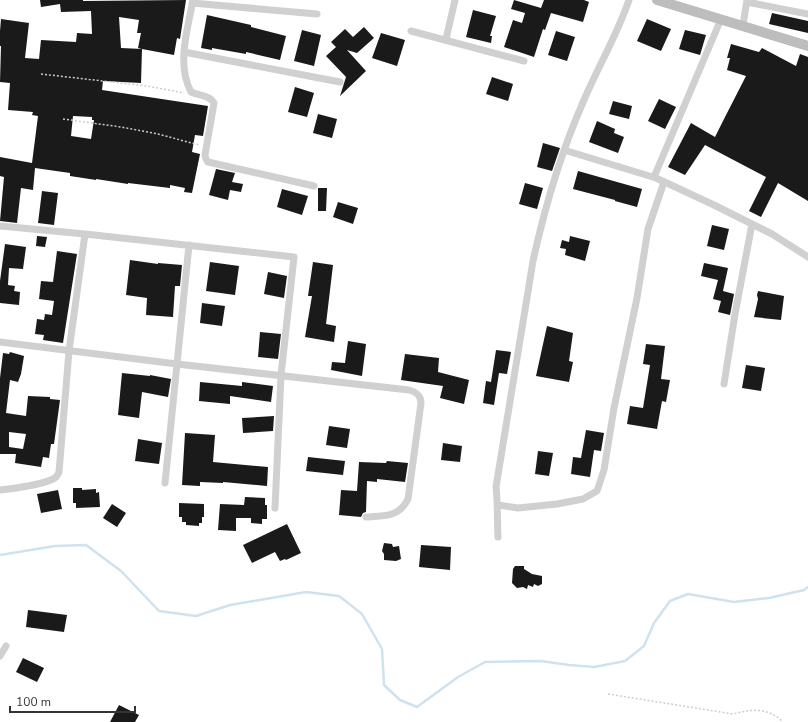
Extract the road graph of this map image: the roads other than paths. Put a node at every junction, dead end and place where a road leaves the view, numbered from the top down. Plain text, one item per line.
1 (455, 0) edge
2 (629, 0) edge
3 (657, 0) edge
4 (747, 1) edge
5 (192, 2) edge
6 (317, 14) dead end
7 (808, 14) edge
8 (721, 19) junction
9 (743, 26) junction
10 (411, 31) dead end
11 (446, 39) junction
12 (808, 46) edge
13 (184, 52) junction
14 (524, 61) dead end
15 (340, 82) dead end
16 (564, 150) junction
17 (654, 177) junction
18 (664, 182) junction
19 (314, 186) dead end
20 (752, 224) junction
21 (0, 226) edge
22 (84, 234) junction
23 (189, 245) junction
24 (808, 257) edge
25 (0, 342) edge
26 (69, 351) junction
27 (176, 364) junction
28 (281, 375) junction
29 (724, 384) dead end
30 (165, 483) dead end
31 (0, 490) edge
32 (498, 505) junction
33 (275, 508) dead end
34 (366, 517) dead end
35 (498, 537) dead end
36 (6, 646) dead end
37 (0, 656) edge

1 - 11 street
2 - 16 street
3 - 8 main road
4 - 7 street
4 - 9 street
5 - 6 street
5 - 13 street
8 - 9 main road
8 - 17 street
9 - 12 main road
10 - 11 street
11 - 14 street
13 - 15 street
13 - 19 street
16 - 17 street
16 - 32 street
17 - 18 street
18 - 20 street
18 - 32 street
20 - 24 street
20 - 29 street
21 - 22 street
22 - 23 street
22 - 26 street
23 - 27 street
23 - 28 street
25 - 26 street
26 - 27 street
26 - 31 street
27 - 28 street
27 - 30 street
28 - 33 street
28 - 34 street
32 - 35 street
36 - 37 street

